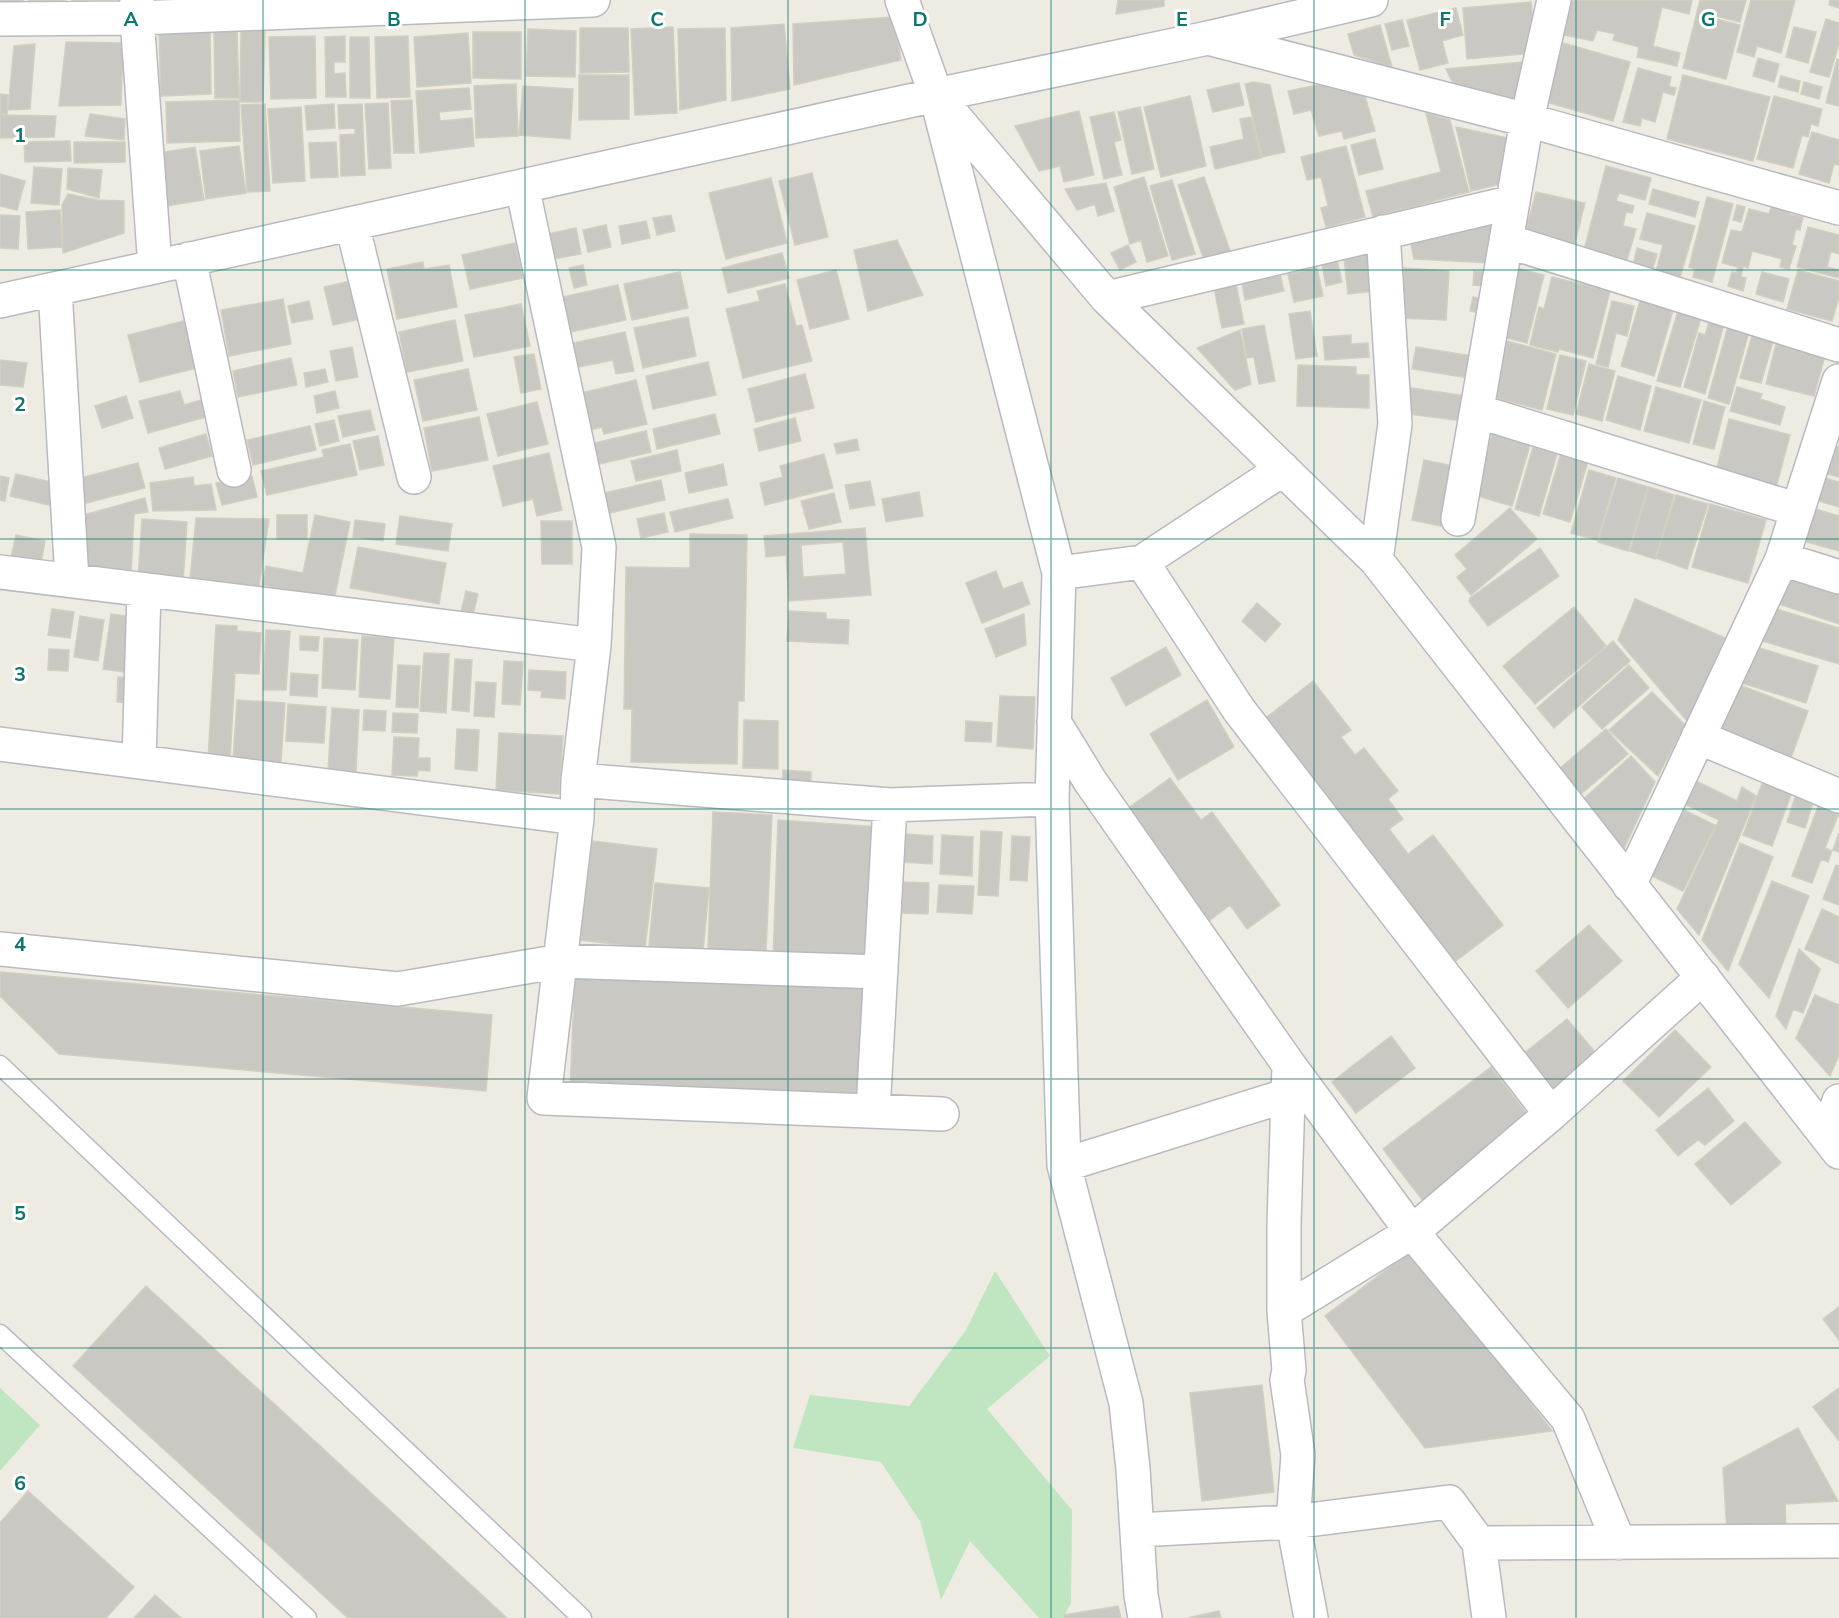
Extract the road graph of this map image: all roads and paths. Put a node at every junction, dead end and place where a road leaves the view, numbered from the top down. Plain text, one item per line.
1 (592, 0) edge
2 (902, 0) edge
3 (1371, 0) edge
4 (1554, 0) edge
5 (137, 9) edge
6 (0, 19) edge
7 (1208, 38) junction
8 (936, 95) junction
9 (1527, 120) junction
10 (522, 186) junction
11 (1513, 202) junction
12 (1839, 208) edge
13 (352, 224) junction
14 (1383, 232) junction
15 (1507, 241) junction
16 (189, 259) junction
17 (155, 267) junction
18 (55, 289) junction
19 (1107, 298) junction
20 (0, 301) edge
21 (1839, 345) edge
22 (1839, 382) edge
23 (1477, 411) junction
24 (1283, 469) junction
25 (234, 470) dead end
26 (414, 477) dead end
27 (1798, 510) junction
28 (1458, 519) dead end
29 (1782, 559) junction
30 (1376, 560) junction
31 (1142, 562) junction
32 (0, 572) edge
33 (1059, 573) junction
34 (1839, 577) edge
35 (72, 580) junction
36 (144, 590) junction
37 (594, 645) junction
38 (1054, 722) junction
39 (1698, 737) junction
40 (0, 744) edge
41 (139, 761) junction
42 (578, 780) junction
43 (1839, 796) edge
44 (1052, 799) junction
45 (890, 805) junction
46 (577, 818) junction
47 (1629, 885) junction
48 (0, 949) edge
49 (561, 961) junction
50 (881, 972) junction
51 (1703, 977) junction
52 (0, 1065) edge
53 (1289, 1080) junction
54 (1839, 1101) edge
55 (873, 1111) junction
56 (942, 1114) dead end
57 (1551, 1114) junction
58 (1833, 1145) edge
59 (1064, 1165) junction
60 (1413, 1232) junction
61 (1284, 1311) junction
62 (0, 1334) edge
63 (1293, 1521) junction
64 (1137, 1530) junction
65 (1839, 1541) edge
66 (1479, 1543) junction
67 (1619, 1543) junction
68 (307, 1618) edge
69 (582, 1618) edge
70 (1145, 1618) edge
71 (1311, 1618) edge
72 (1489, 1618) edge

1 - 5 street
2 - 8 street
3 - 7 street
4 - 9 street
5 - 6 street
5 - 17 street
7 - 8 street
7 - 9 street
8 - 10 street
8 - 19 street
8 - 33 street
9 - 11 street
9 - 12 street
10 - 13 street
10 - 37 street
11 - 14 street
11 - 15 street
13 - 16 street
13 - 26 street
14 - 19 street
14 - 30 street
15 - 21 street
15 - 23 street
16 - 17 street
16 - 25 street
17 - 18 street
18 - 20 street
18 - 35 street
19 - 24 street
22 - 27 street
23 - 27 street
23 - 28 street
24 - 30 street
24 - 31 street
27 - 29 street
29 - 34 street
29 - 39 street
30 - 47 street
31 - 33 street
31 - 57 street
32 - 35 street
33 - 38 street
35 - 36 street
36 - 37 street
36 - 41 street
37 - 42 street
38 - 44 street
38 - 53 street
39 - 43 street
39 - 47 street
40 - 41 street
41 - 46 street
42 - 45 street
42 - 46 street
44 - 45 street
44 - 59 street
45 - 50 street
46 - 49 street
47 - 51 street
48 - 49 street
49 - 50 street
49 - 55 street
50 - 55 street
51 - 57 street
51 - 58 street
52 - 69 lane
53 - 59 street
53 - 60 street
53 - 61 street
54 - 58 street
55 - 56 street
57 - 60 street
59 - 64 street
60 - 61 street
60 - 67 street
61 - 63 street
62 - 68 lane
63 - 64 street
63 - 66 street
63 - 71 street
64 - 70 street
65 - 67 street
66 - 67 street
66 - 72 street

